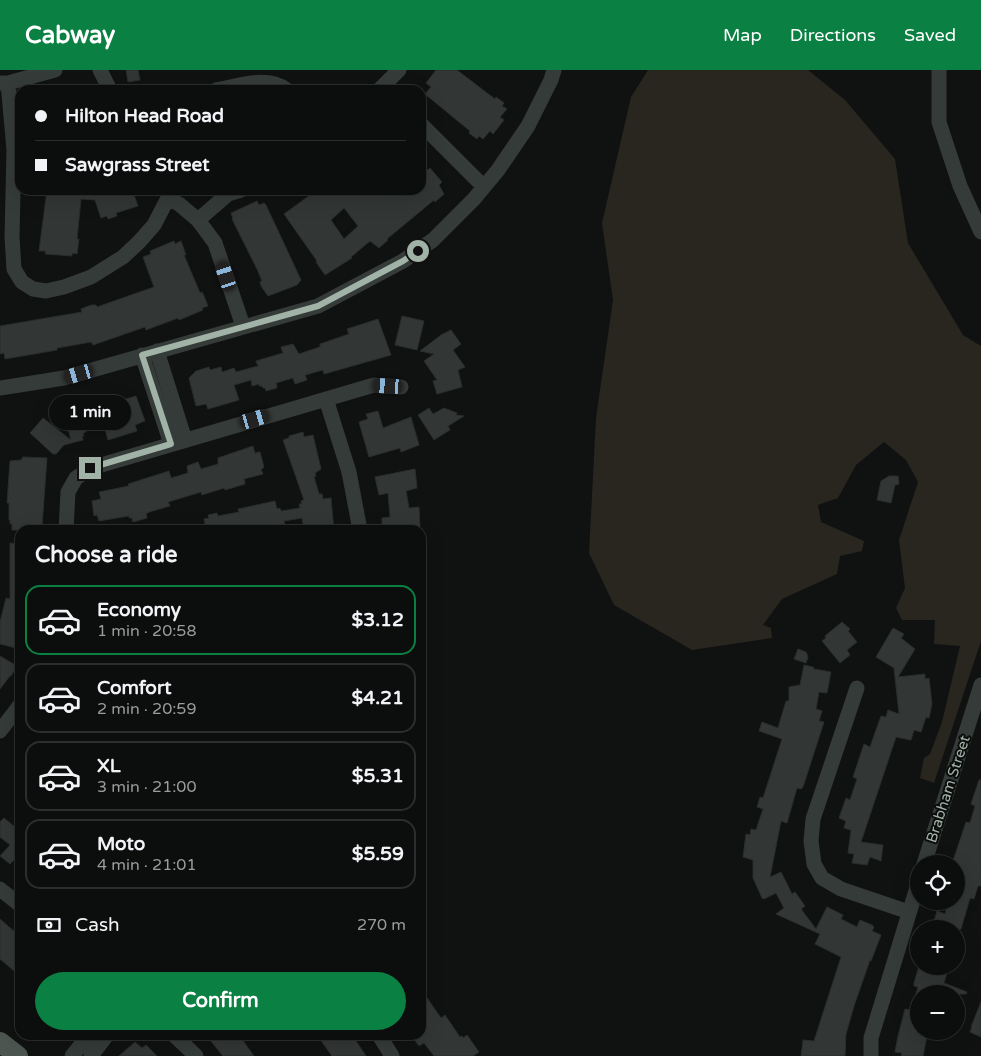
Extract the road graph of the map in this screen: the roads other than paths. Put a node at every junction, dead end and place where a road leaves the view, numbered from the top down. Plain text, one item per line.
1 (55, 70) edge
2 (100, 70) edge
3 (398, 70) edge
4 (554, 70) edge
5 (938, 70) edge
6 (4, 83) edge
7 (108, 85) edge
8 (246, 85) edge
9 (280, 85) edge
10 (386, 85) edge
11 (426, 129) edge
12 (484, 187) junction
13 (166, 195) edge
14 (167, 195) edge
15 (227, 195) edge
16 (198, 220) junction
17 (981, 232) edge
18 (243, 326) junction
19 (157, 350) junction
20 (142, 355) junction
21 (401, 387) dead end
22 (0, 388) edge
23 (326, 399) junction
24 (178, 442) junction
25 (66, 525) edge
26 (359, 525) edge
27 (981, 685) edge
28 (857, 688) dead end
29 (15, 712) edge
30 (0, 731) edge
31 (927, 855) edge
32 (0, 888) edge
33 (15, 901) edge
34 (910, 909) edge
35 (909, 912) junction
36 (85, 1040) edge
37 (104, 1040) edge
38 (179, 1040) edge
39 (382, 1040) edge
40 (0, 1042) edge
41 (18, 1056) edge
42 (72, 1056) edge
43 (91, 1056) edge
44 (196, 1056) edge
45 (392, 1056) edge
46 (872, 1056) edge

1 - 6 street
2 - 7 street
3 - 10 street
4 - 12 street
5 - 17 street
6 - 13 street
8 - 9 street
11 - 12 street
12 - 18 street
14 - 16 street
15 - 16 street
16 - 18 street
18 - 19 street
19 - 20 street
19 - 24 street
20 - 22 street
20 - 24 street
21 - 23 street
23 - 24 street
23 - 26 street
24 - 25 street
27 - 31 street, Brabham Street
28 - 35 street
29 - 30 street
32 - 33 street
34 - 35 street
35 - 46 street
36 - 42 street
37 - 43 street
38 - 44 street
39 - 45 street
40 - 41 main road

